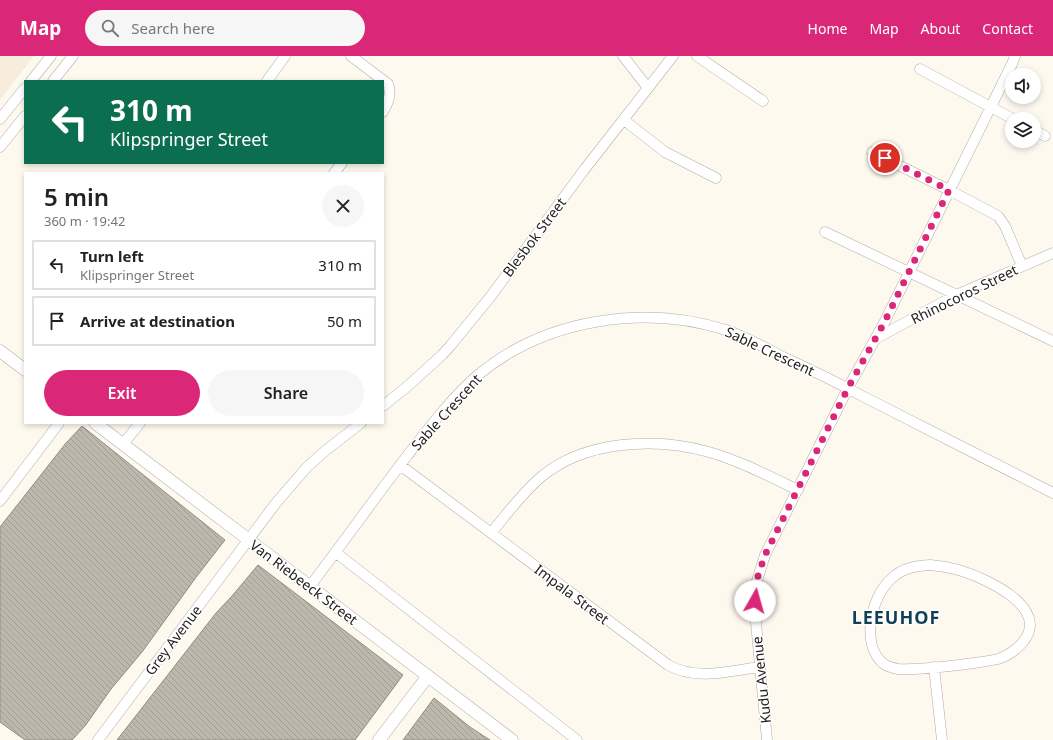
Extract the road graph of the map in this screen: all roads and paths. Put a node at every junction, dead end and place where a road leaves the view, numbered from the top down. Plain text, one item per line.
1 (50, 56) edge
2 (72, 56) edge
3 (285, 56) edge
4 (351, 56) edge
5 (622, 56) edge
6 (673, 56) edge
7 (698, 56) edge
8 (1015, 56) edge
9 (920, 69) dead end
10 (31, 80) edge
11 (54, 80) edge
12 (268, 80) edge
13 (383, 80) edge
14 (384, 81) edge
15 (648, 88) junction
16 (24, 89) edge
17 (763, 101) dead end
18 (990, 107) junction
19 (384, 110) edge
20 (1005, 115) edge
21 (24, 117) edge
22 (0, 119) edge
23 (624, 120) junction
24 (1041, 134) edge
25 (1045, 136) dead end
26 (0, 147) edge
27 (872, 152) dead end
28 (341, 164) edge
29 (335, 172) edge
30 (716, 178) dead end
31 (949, 190) junction
32 (825, 232) dead end
33 (1053, 253) edge
34 (1022, 266) junction
35 (910, 272) junction
36 (956, 295) junction
37 (876, 338) junction
38 (1053, 341) edge
39 (0, 351) edge
40 (24, 369) edge
41 (848, 388) junction
42 (384, 405) edge
43 (58, 424) edge
44 (96, 424) edge
45 (139, 424) edge
46 (361, 424) edge
47 (123, 444) junction
48 (400, 466) junction
49 (798, 490) junction
50 (1053, 493) edge
51 (0, 501) edge
52 (491, 533) junction
53 (248, 540) junction
54 (335, 552) junction
55 (310, 586) junction
56 (760, 667) junction
57 (934, 668) junction
58 (428, 676) junction
59 (98, 740) edge
60 (379, 740) edge
61 (512, 740) edge
62 (577, 740) edge
63 (767, 740) edge
64 (942, 740) edge

1 - 10 street
2 - 11 street
3 - 12 street
4 - 13 street
5 - 15 street
6 - 15 street, Blesbok Street
7 - 17 street
8 - 18 street, Kudu Avenue
9 - 18 street
14 - 19 street
15 - 23 street, Blesbok Street
16 - 22 street
18 - 20 street
18 - 31 street, Kudu Avenue
21 - 26 street
23 - 30 street
23 - 42 street, Blesbok Street
24 - 25 street
27 - 31 street
28 - 29 street
31 - 34 street
31 - 35 street, Kudu Avenue
32 - 35 street
33 - 34 street, Rhinocoros Street
34 - 36 street, Rhinocoros Street
35 - 36 street
35 - 37 street, Kudu Avenue
36 - 37 street, Rhinocoros Street
36 - 38 street
37 - 41 street, Kudu Avenue
39 - 40 street
41 - 48 street, Sable Crescent
41 - 49 street, Kudu Avenue
41 - 50 street, Sable Crescent
43 - 51 street
44 - 47 street, Van Riebeeck Street
45 - 47 street
46 - 53 street
47 - 53 street, Van Riebeeck Street
48 - 52 street, Impala Street
48 - 54 street, Sable Crescent
49 - 52 street
49 - 56 street, Kudu Avenue
52 - 56 street, Impala Street
53 - 55 street, Van Riebeeck Street
53 - 59 street, Grey Avenue
54 - 55 street, Sable Crescent
54 - 62 street
55 - 58 street, Van Riebeeck Street
56 - 63 street, Kudu Avenue
57 - 57 street
57 - 64 street
58 - 60 street
58 - 61 street, Van Riebeeck Street

